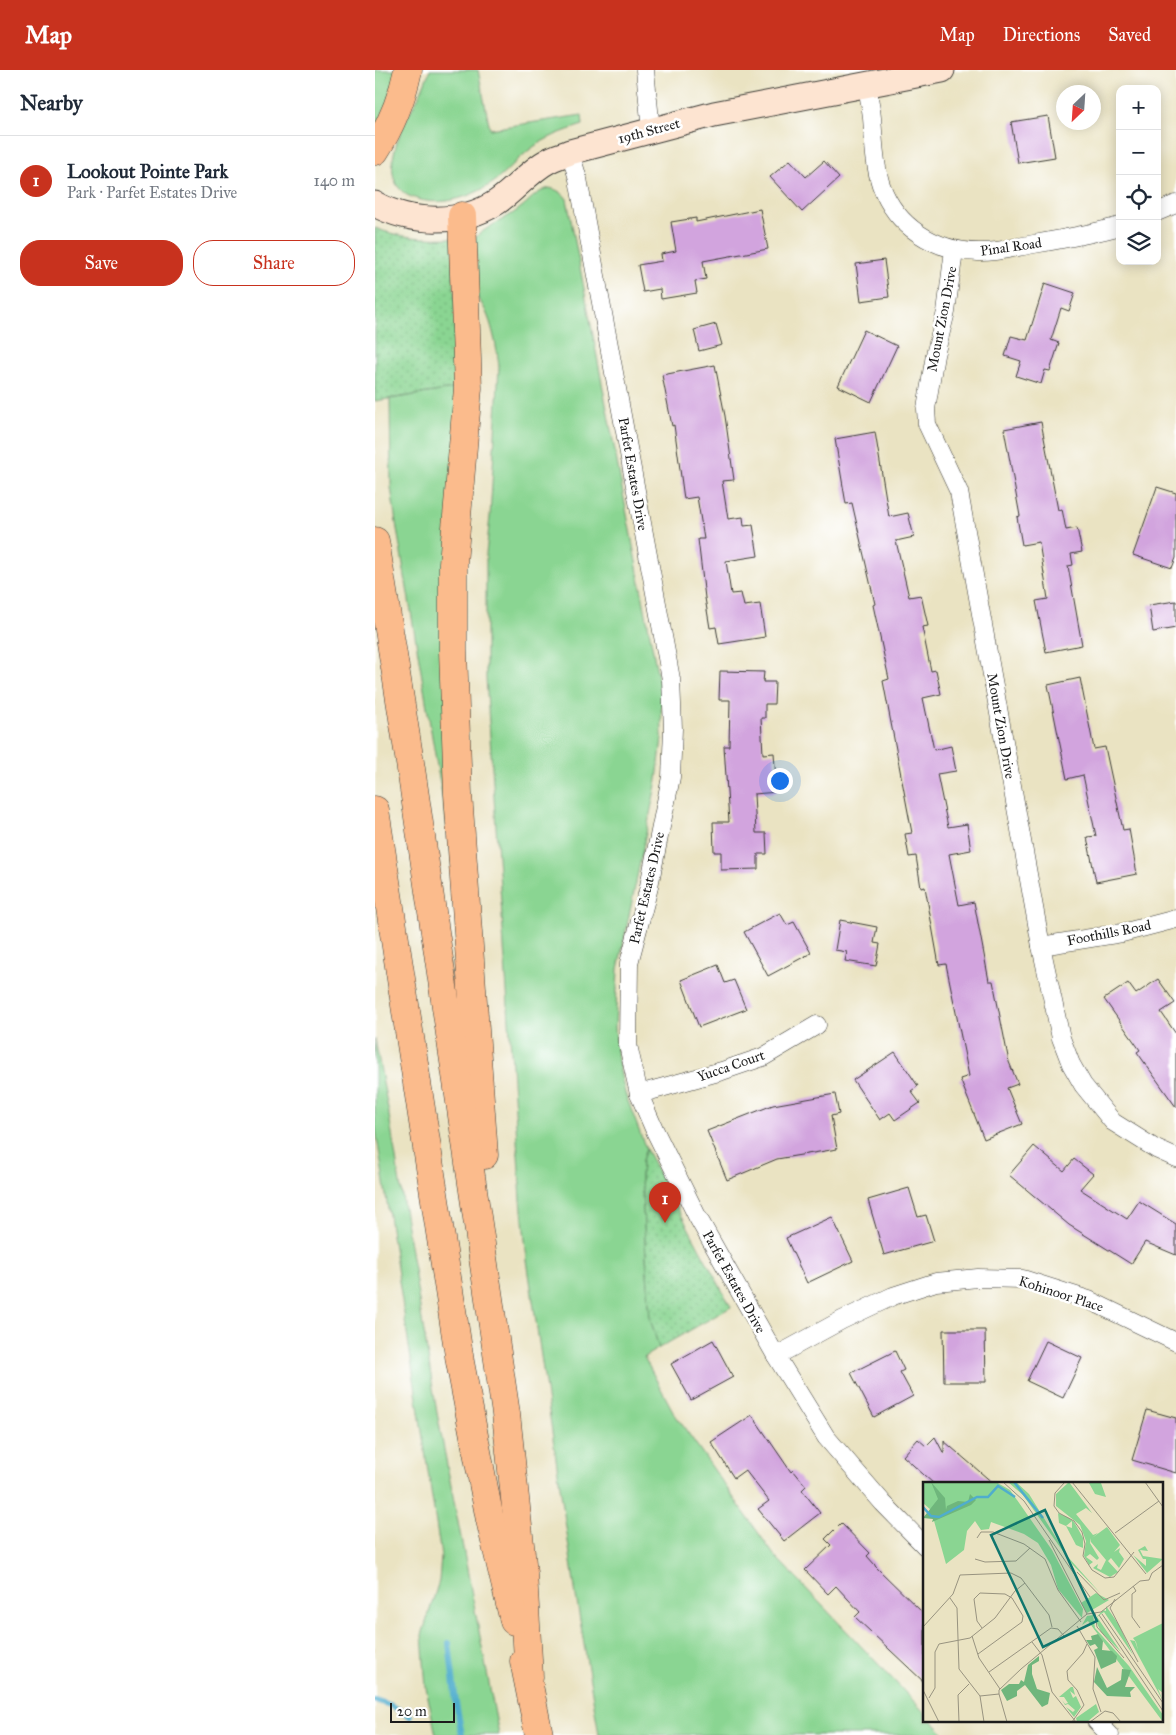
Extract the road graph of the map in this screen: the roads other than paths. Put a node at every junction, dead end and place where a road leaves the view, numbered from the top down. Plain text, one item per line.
1 (408, 70) edge
2 (645, 70) edge
3 (942, 70) edge
4 (867, 84) junction
5 (651, 130) junction
6 (375, 150) edge
7 (570, 152) junction
8 (375, 204) edge
9 (1176, 204) edge
10 (1161, 210) edge
11 (462, 216) junction
12 (1116, 227) edge
13 (954, 250) junction
14 (375, 541) edge
15 (375, 810) edge
16 (1176, 919) edge
17 (375, 936) edge
18 (1041, 946) junction
19 (817, 1025) dead end
20 (639, 1094) junction
21 (1176, 1158) edge
22 (436, 1208) junction
23 (495, 1334) junction
24 (1176, 1342) edge
25 (776, 1356) junction
26 (923, 1544) edge
27 (529, 1677) junction
28 (1097, 1722) edge
29 (539, 1735) edge
30 (1110, 1735) edge

1 - 6 highway
2 - 5 street
3 - 4 street, 19th Street
4 - 5 street, 19th Street
4 - 13 street, Pinal Road
5 - 7 street, 19th Street
7 - 11 street, 19th Street
7 - 20 street, Parfet Estates Drive
8 - 11 street, 19th Street
9 - 10 street
11 - 23 highway
12 - 13 street, Pinal Road
13 - 18 street, Mount Zion Drive
14 - 23 highway
15 - 22 highway
16 - 18 street, Foothills Road
17 - 22 highway
18 - 21 street, Mount Zion Drive
19 - 20 street, Yucca Court
20 - 25 street, Parfet Estates Drive
22 - 27 highway
23 - 27 highway
24 - 25 street, Kohinoor Place
25 - 26 street, Parfet Estates Drive
27 - 29 highway
28 - 30 street

